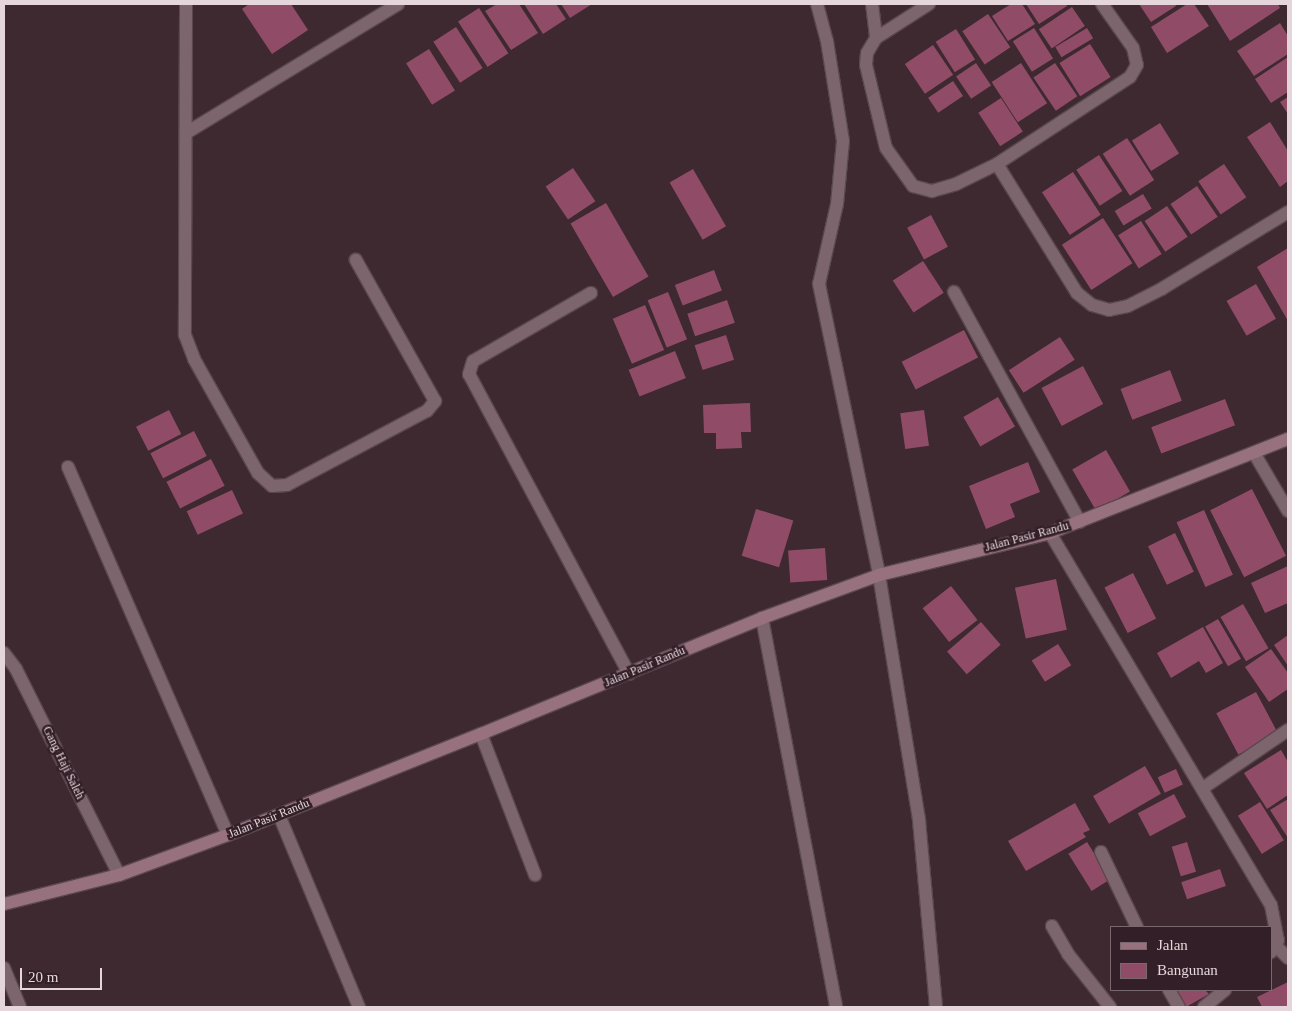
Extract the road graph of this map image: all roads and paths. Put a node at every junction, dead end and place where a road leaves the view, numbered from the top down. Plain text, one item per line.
1 (186, 4) edge
2 (398, 4) edge
3 (817, 4) edge
4 (872, 4) edge
5 (929, 4) edge
6 (1102, 4) edge
7 (876, 38) junction
8 (186, 133) junction
9 (997, 164) junction
10 (1288, 212) edge
11 (356, 260) dead end
12 (954, 292) dead end
13 (591, 293) dead end
14 (1288, 439) edge
15 (1254, 453) junction
16 (68, 467) dead end
17 (1288, 511) edge
18 (1080, 522) junction
19 (1050, 532) junction
20 (879, 575) junction
21 (762, 618) junction
22 (4, 653) edge
23 (630, 674) junction
24 (1288, 730) edge
25 (481, 734) junction
26 (1203, 788) junction
27 (279, 815) junction
28 (228, 835) junction
29 (1101, 852) dead end
30 (119, 875) junction
31 (535, 875) dead end
32 (4, 904) edge
33 (1052, 926) dead end
34 (1137, 926) edge
35 (1274, 950) edge
36 (1288, 958) edge
37 (4, 968) edge
38 (1169, 991) edge
39 (1224, 991) edge
40 (20, 1007) edge
41 (359, 1007) edge
42 (836, 1007) edge
43 (936, 1007) edge
44 (1110, 1007) edge
45 (1179, 1007) edge
46 (1204, 1007) edge

1 - 8 street
2 - 8 street
3 - 20 street
4 - 7 street
5 - 7 street
6 - 9 street
7 - 9 street
8 - 11 street
9 - 10 street
12 - 18 street
13 - 23 street
14 - 15 main road, Jalan Pasir Randu
15 - 17 street
15 - 18 main road, Jalan Pasir Randu
16 - 28 street
18 - 19 main road, Jalan Pasir Randu
19 - 20 main road, Jalan Pasir Randu
19 - 26 street
20 - 21 main road, Jalan Pasir Randu
20 - 43 street
21 - 23 main road, Jalan Pasir Randu
21 - 42 street
22 - 30 street, Gang Haji Saleh
23 - 25 main road, Jalan Pasir Randu
24 - 26 street
25 - 27 main road, Jalan Pasir Randu
25 - 31 street
26 - 35 street
27 - 28 main road, Jalan Pasir Randu
27 - 41 street
28 - 30 main road, Jalan Pasir Randu
29 - 34 street
30 - 32 main road, Jalan Pasir Randu
33 - 44 street
35 - 36 street
37 - 40 street
38 - 45 street
39 - 46 street

